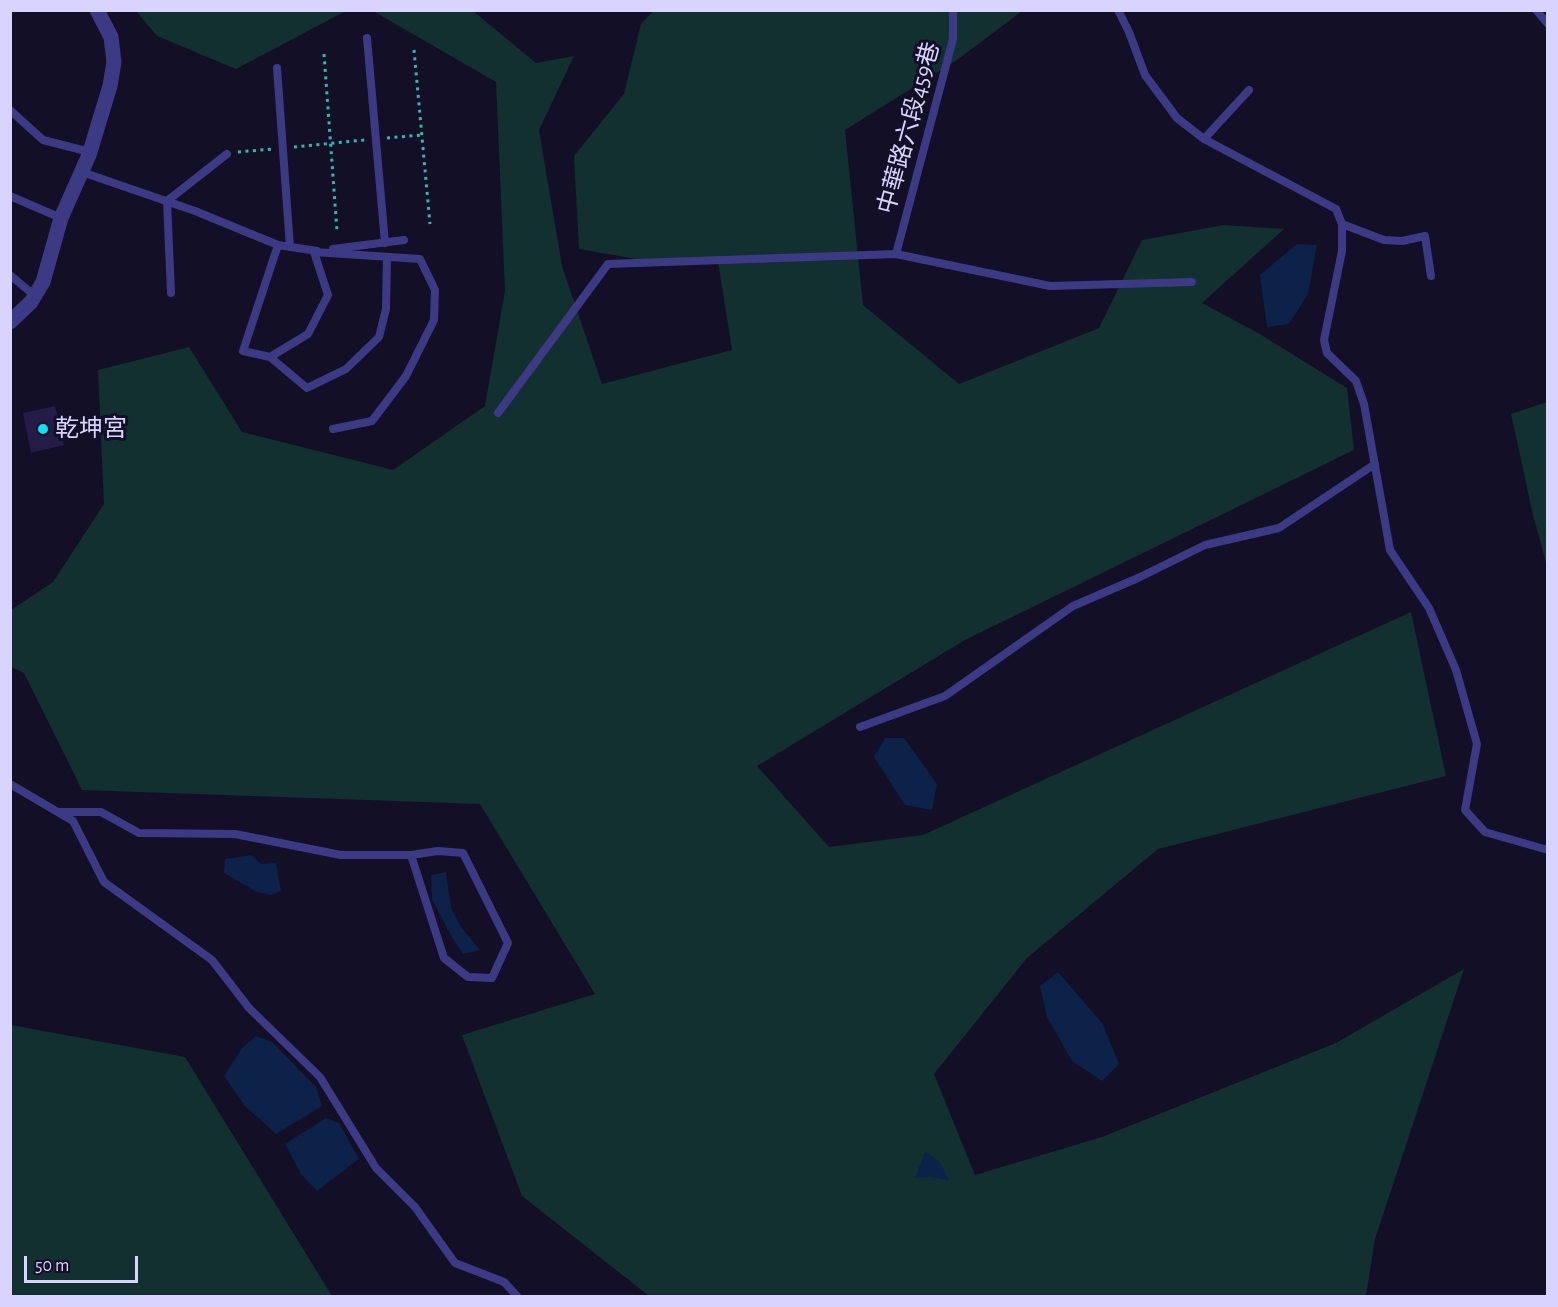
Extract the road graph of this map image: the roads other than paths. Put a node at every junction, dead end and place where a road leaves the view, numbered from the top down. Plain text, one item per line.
1 (96, 10) edge
2 (953, 10) edge
3 (1118, 10) edge
4 (1536, 10) edge
5 (1548, 24) edge
6 (367, 38) dead end
7 (278, 68) dead end
8 (1249, 90) dead end
9 (10, 110) edge
10 (1204, 139) junction
11 (89, 154) junction
12 (227, 154) road end
13 (82, 172) junction
14 (10, 196) edge
15 (167, 201) junction
16 (61, 218) junction
17 (1342, 224) junction
18 (404, 240) dead end
19 (385, 243) junction
20 (278, 245) junction
21 (290, 247) junction
22 (314, 252) junction
23 (896, 254) junction
24 (387, 257) junction
25 (10, 275) edge
26 (1431, 276) dead end
27 (1192, 282) dead end
28 (171, 293) dead end
29 (35, 296) junction
30 (10, 322) edge
31 (270, 357) junction
32 (498, 413) dead end
33 (333, 429) dead end
34 (1375, 464) junction
35 (860, 727) dead end
36 (10, 784) edge
37 (58, 812) junction
38 (1548, 850) edge
39 (411, 855) junction
40 (517, 1296) edge

1 - 11 street
2 - 23 lane, 中華路六段459巷
3 - 10 lane
4 - 5 lane
6 - 19 lane
7 - 21 lane
8 - 10 lane
9 - 11 lane
10 - 17 lane
11 - 13 street
12 - 15 lane
13 - 15 lane
13 - 16 street
14 - 16 lane
15 - 20 lane
15 - 28 lane
16 - 29 street
17 - 26 lane
17 - 34 lane
18 - 19 lane
19 - 22 lane
20 - 21 lane
20 - 31 lane
21 - 22 lane
22 - 24 lane
22 - 31 lane
23 - 27 lane
23 - 32 lane
24 - 31 lane
24 - 33 lane
25 - 29 lane
29 - 30 street
34 - 35 lane
34 - 38 lane
36 - 37 lane
37 - 39 lane
37 - 40 lane
39 - 39 lane

